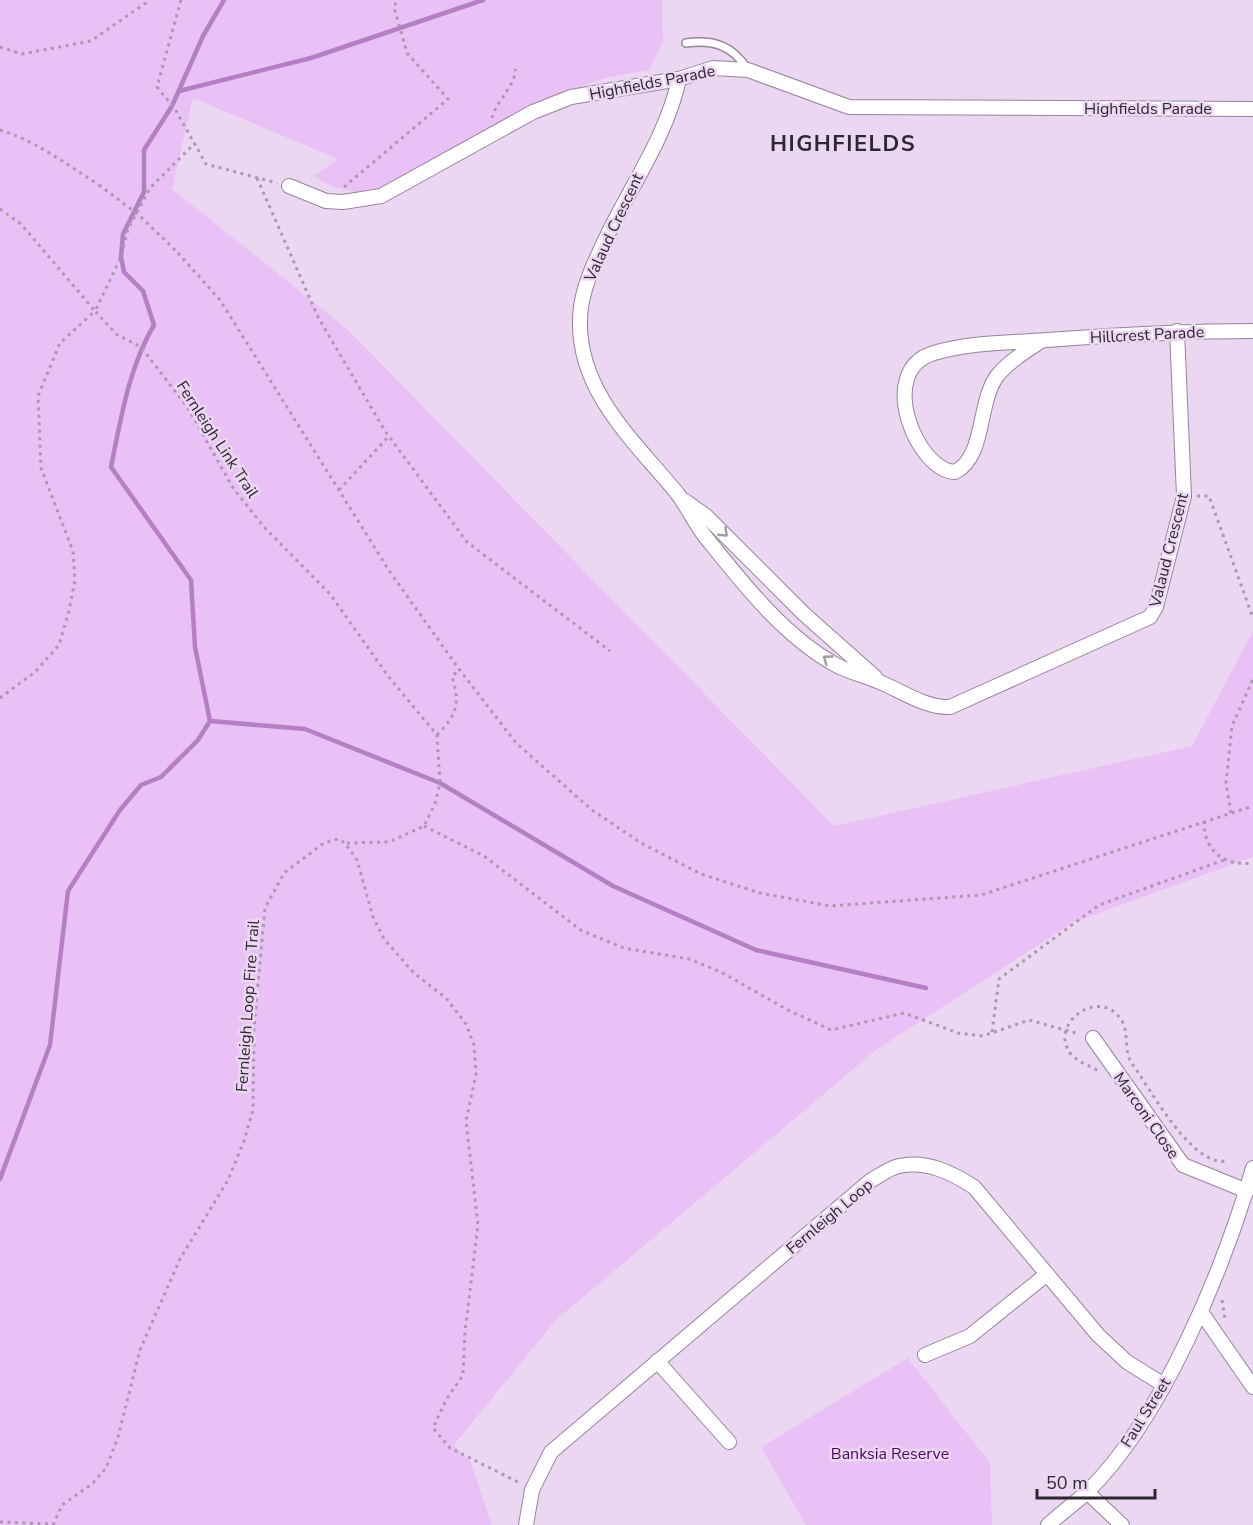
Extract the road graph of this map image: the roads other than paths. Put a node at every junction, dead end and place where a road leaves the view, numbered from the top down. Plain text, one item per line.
1 (686, 43) dead end
2 (748, 70) junction
3 (678, 79) junction
4 (1253, 109) edge
5 (289, 186) road end
6 (1177, 331) junction
7 (1253, 331) edge
8 (1041, 341) junction
9 (679, 496) junction
10 (880, 682) junction
11 (1093, 1038) road end
12 (1253, 1168) edge
13 (1246, 1191) junction
14 (1047, 1274) junction
15 (1201, 1312) junction
16 (925, 1355) dead end
17 (657, 1361) junction
18 (1164, 1385) junction
19 (1253, 1386) edge
20 (729, 1442) dead end
21 (1087, 1492) junction
22 (526, 1525) edge
23 (1047, 1525) edge
24 (1122, 1525) edge

1 - 2 lane
2 - 3 street, Highfields Parade
2 - 4 street, Highfields Parade
3 - 5 street, Highfields Parade
3 - 9 street, Valaud Crescent
6 - 7 street, Hillcrest Parade
6 - 8 street, Hillcrest Parade
6 - 10 street, Valaud Crescent
8 - 8 street, Hillcrest Parade
9 -> 10 street, Valaud Crescent
10 -> 9 street, Valaud Crescent
11 - 13 street, Marconi Close
12 - 13 street, Faul Street
13 - 15 street, Faul Street
14 - 16 street
14 - 17 street, Fernleigh Loop
14 - 18 street, Fernleigh Loop
15 - 18 street, Faul Street
15 - 19 street
17 - 20 street
17 - 22 street, Fernleigh Loop
18 - 21 street, Faul Street
21 - 23 street, Faul Street
21 - 24 street

